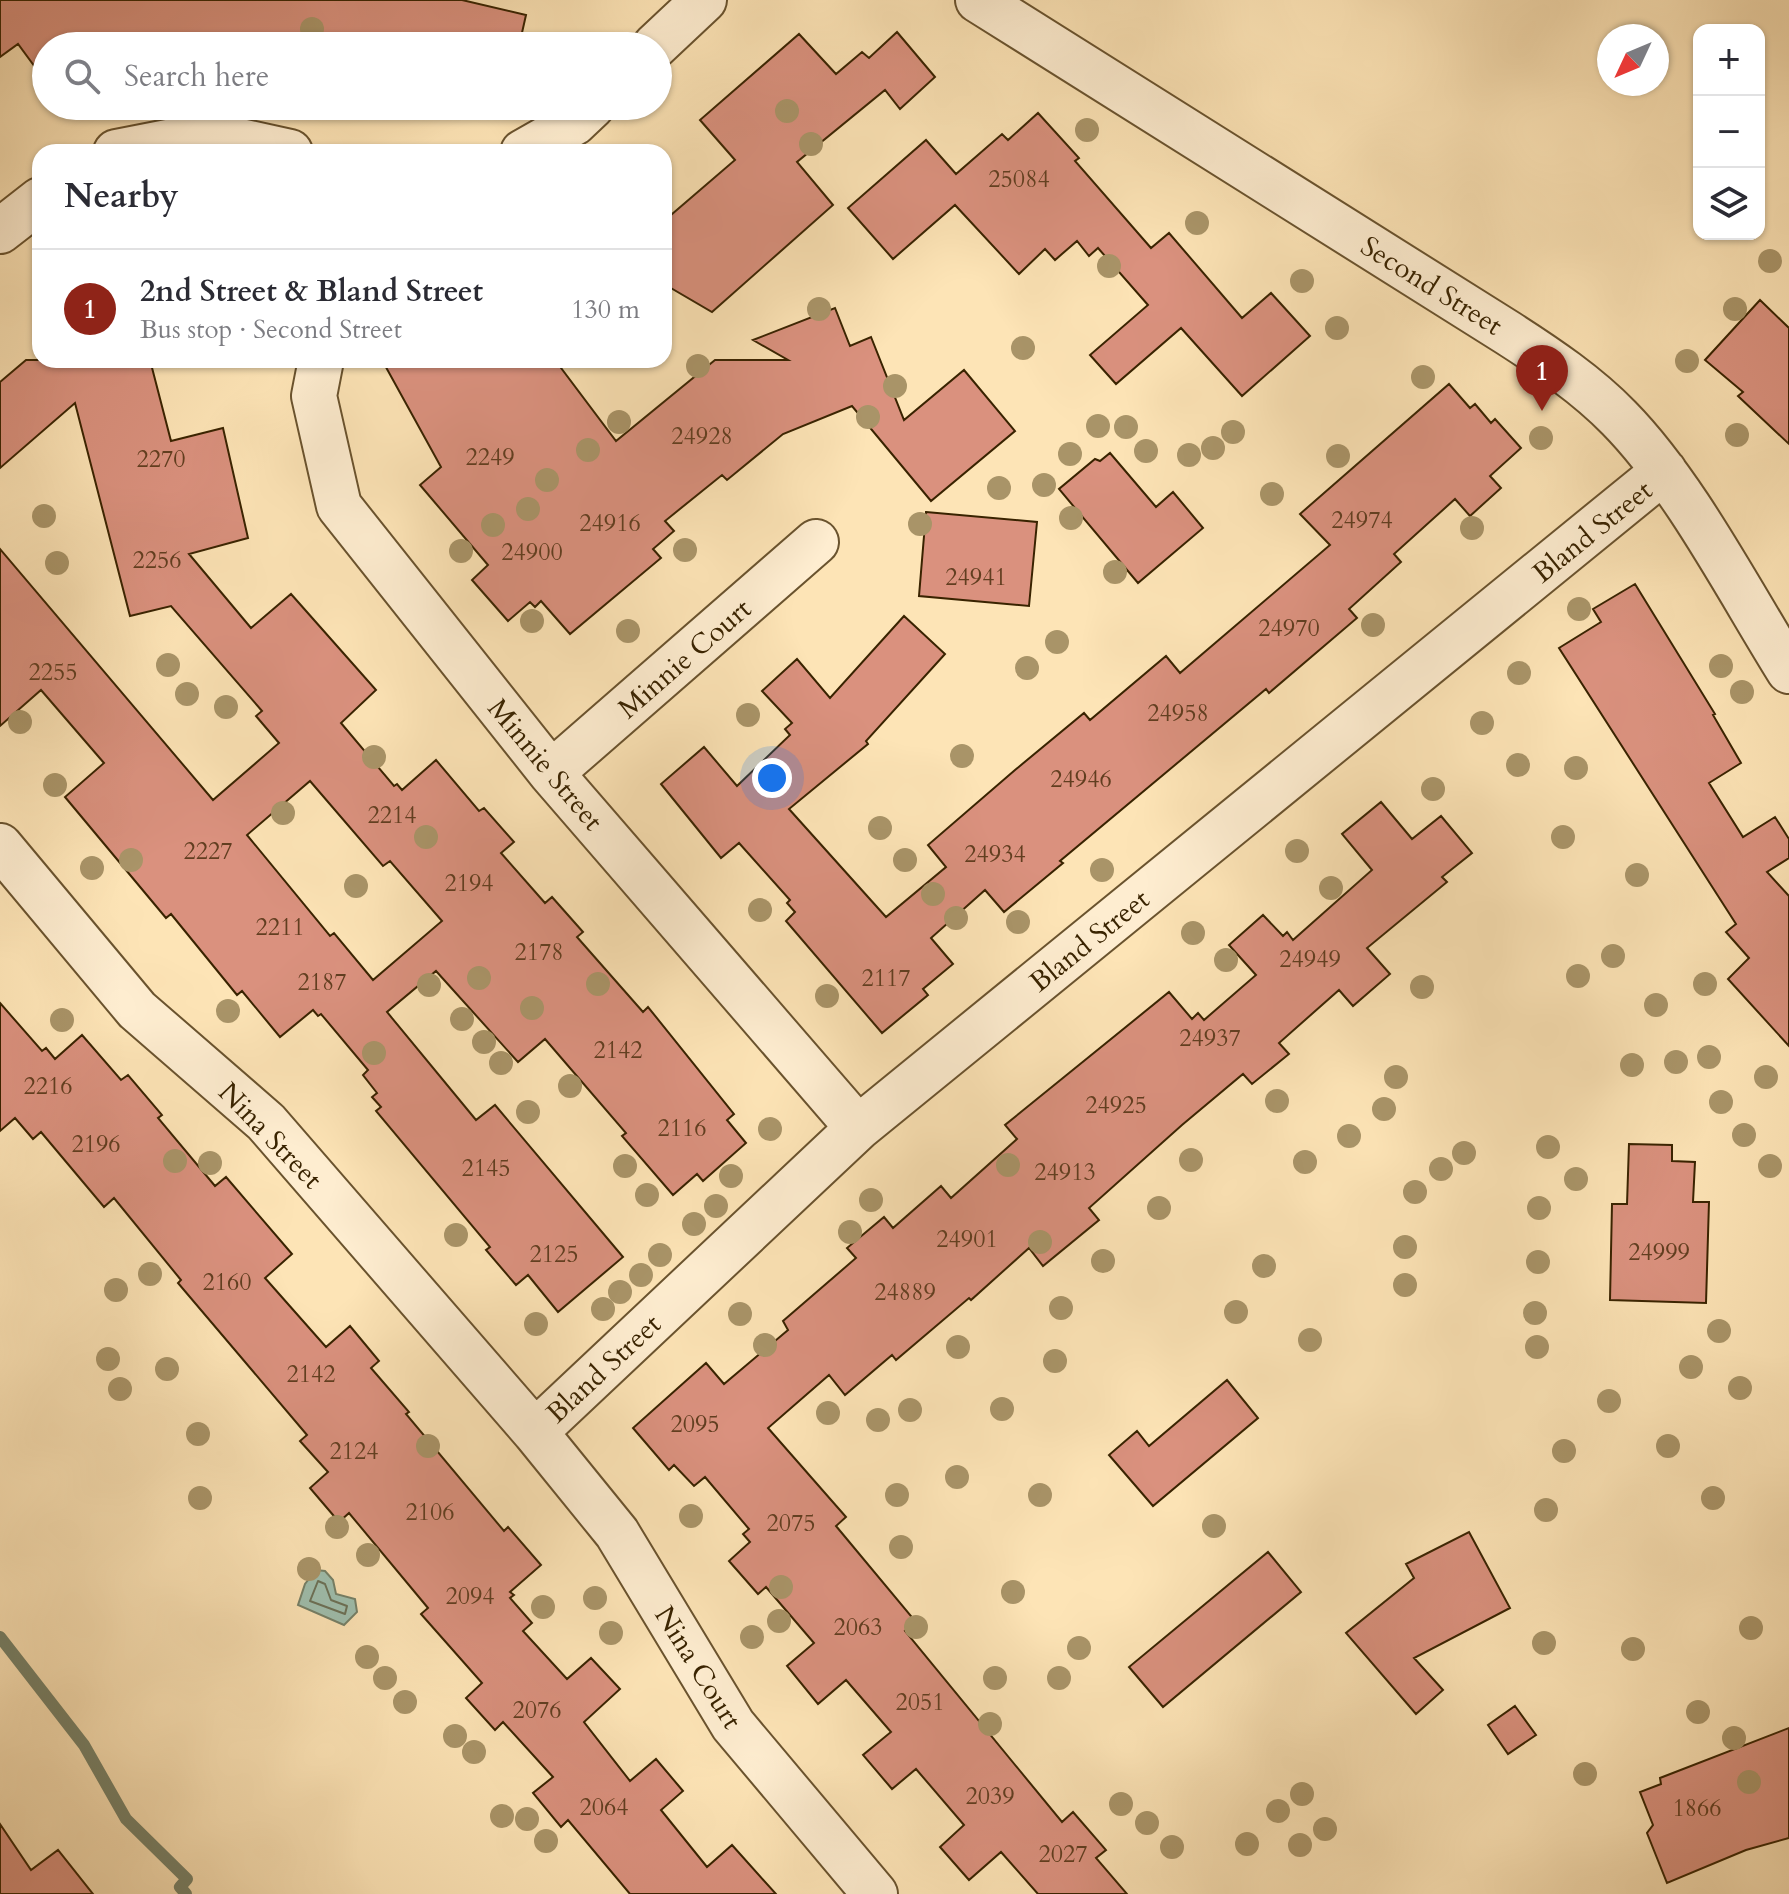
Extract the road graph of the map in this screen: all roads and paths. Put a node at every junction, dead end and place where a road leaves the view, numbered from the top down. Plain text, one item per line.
1 (704, 0) edge
2 (978, 0) edge
3 (670, 32) edge
4 (577, 120) edge
5 (157, 144) edge
6 (254, 144) edge
7 (537, 144) edge
8 (32, 206) edge
9 (0, 231) edge
10 (319, 368) edge
11 (1664, 471) junction
12 (816, 542) dead end
13 (1789, 671) edge
14 (551, 773) junction
15 (0, 846) edge
16 (858, 1128) junction
17 (535, 1432) junction
18 (875, 1894) edge

1 - 3 street
2 - 11 street, Second Street
4 - 7 street
5 - 6 street
8 - 9 street
10 - 14 street, Minnie Street
11 - 13 street, Second Street
11 - 16 street, Bland Street
12 - 14 street, Minnie Court
14 - 16 street, Minnie Street
15 - 17 street, Nina Street
16 - 17 street, Bland Street
17 - 18 street, Nina Court

